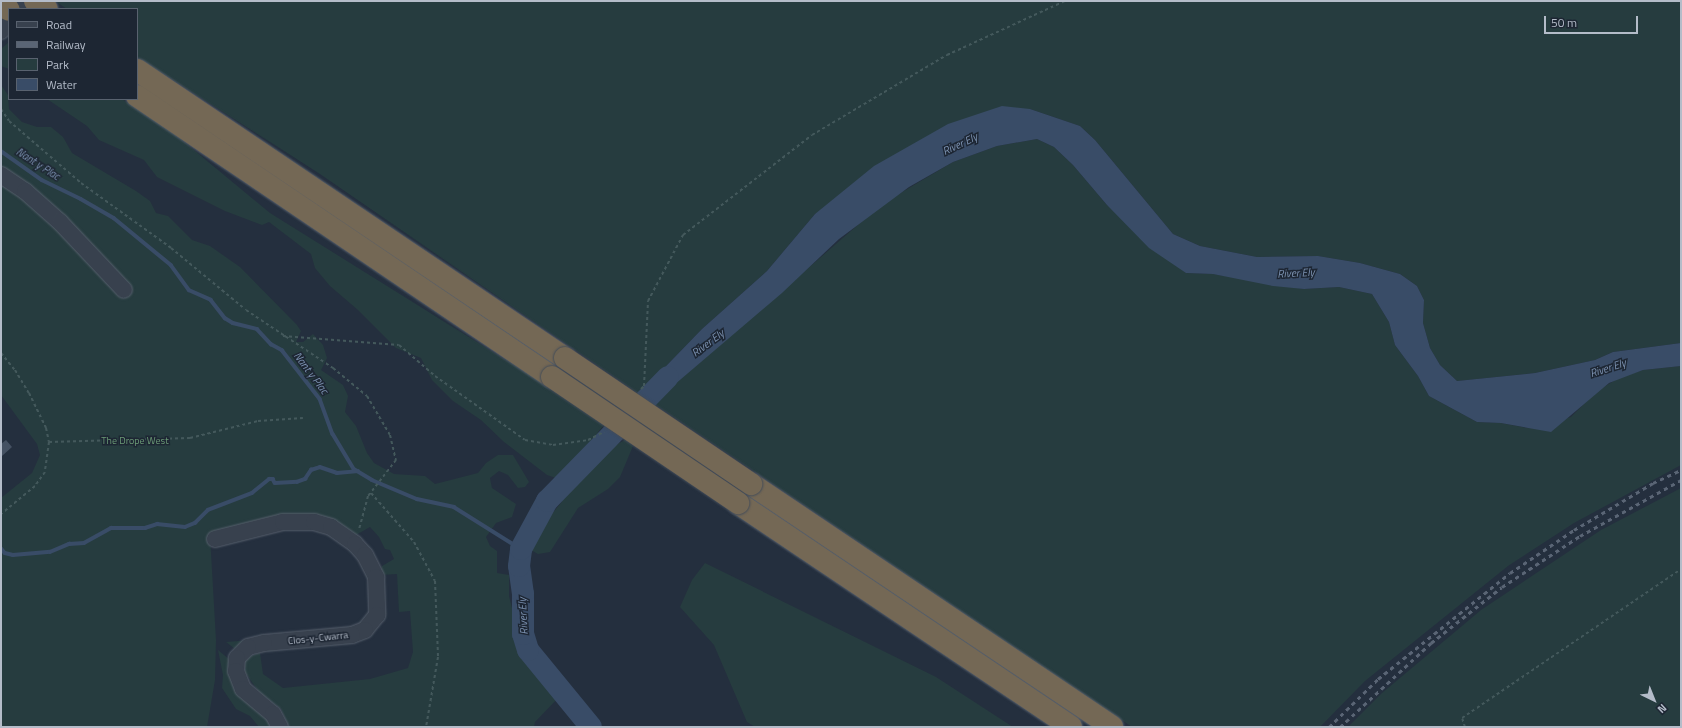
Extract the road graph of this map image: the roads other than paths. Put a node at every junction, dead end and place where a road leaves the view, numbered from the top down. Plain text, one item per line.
1 (35, 1) edge
2 (46, 8) edge
3 (8, 23) edge
4 (1, 31) edge
5 (138, 71) edge
6 (138, 97) edge
7 (1, 175) edge
8 (124, 290) dead end
9 (215, 540) dead end
10 (280, 727) edge
11 (1071, 727) edge
12 (1112, 727) edge

1 - 2 highway
3 - 4 street
5 - 12 highway, bridge
6 - 11 highway, bridge
7 - 8 street
9 - 10 street, Clos-y-Cwarra

